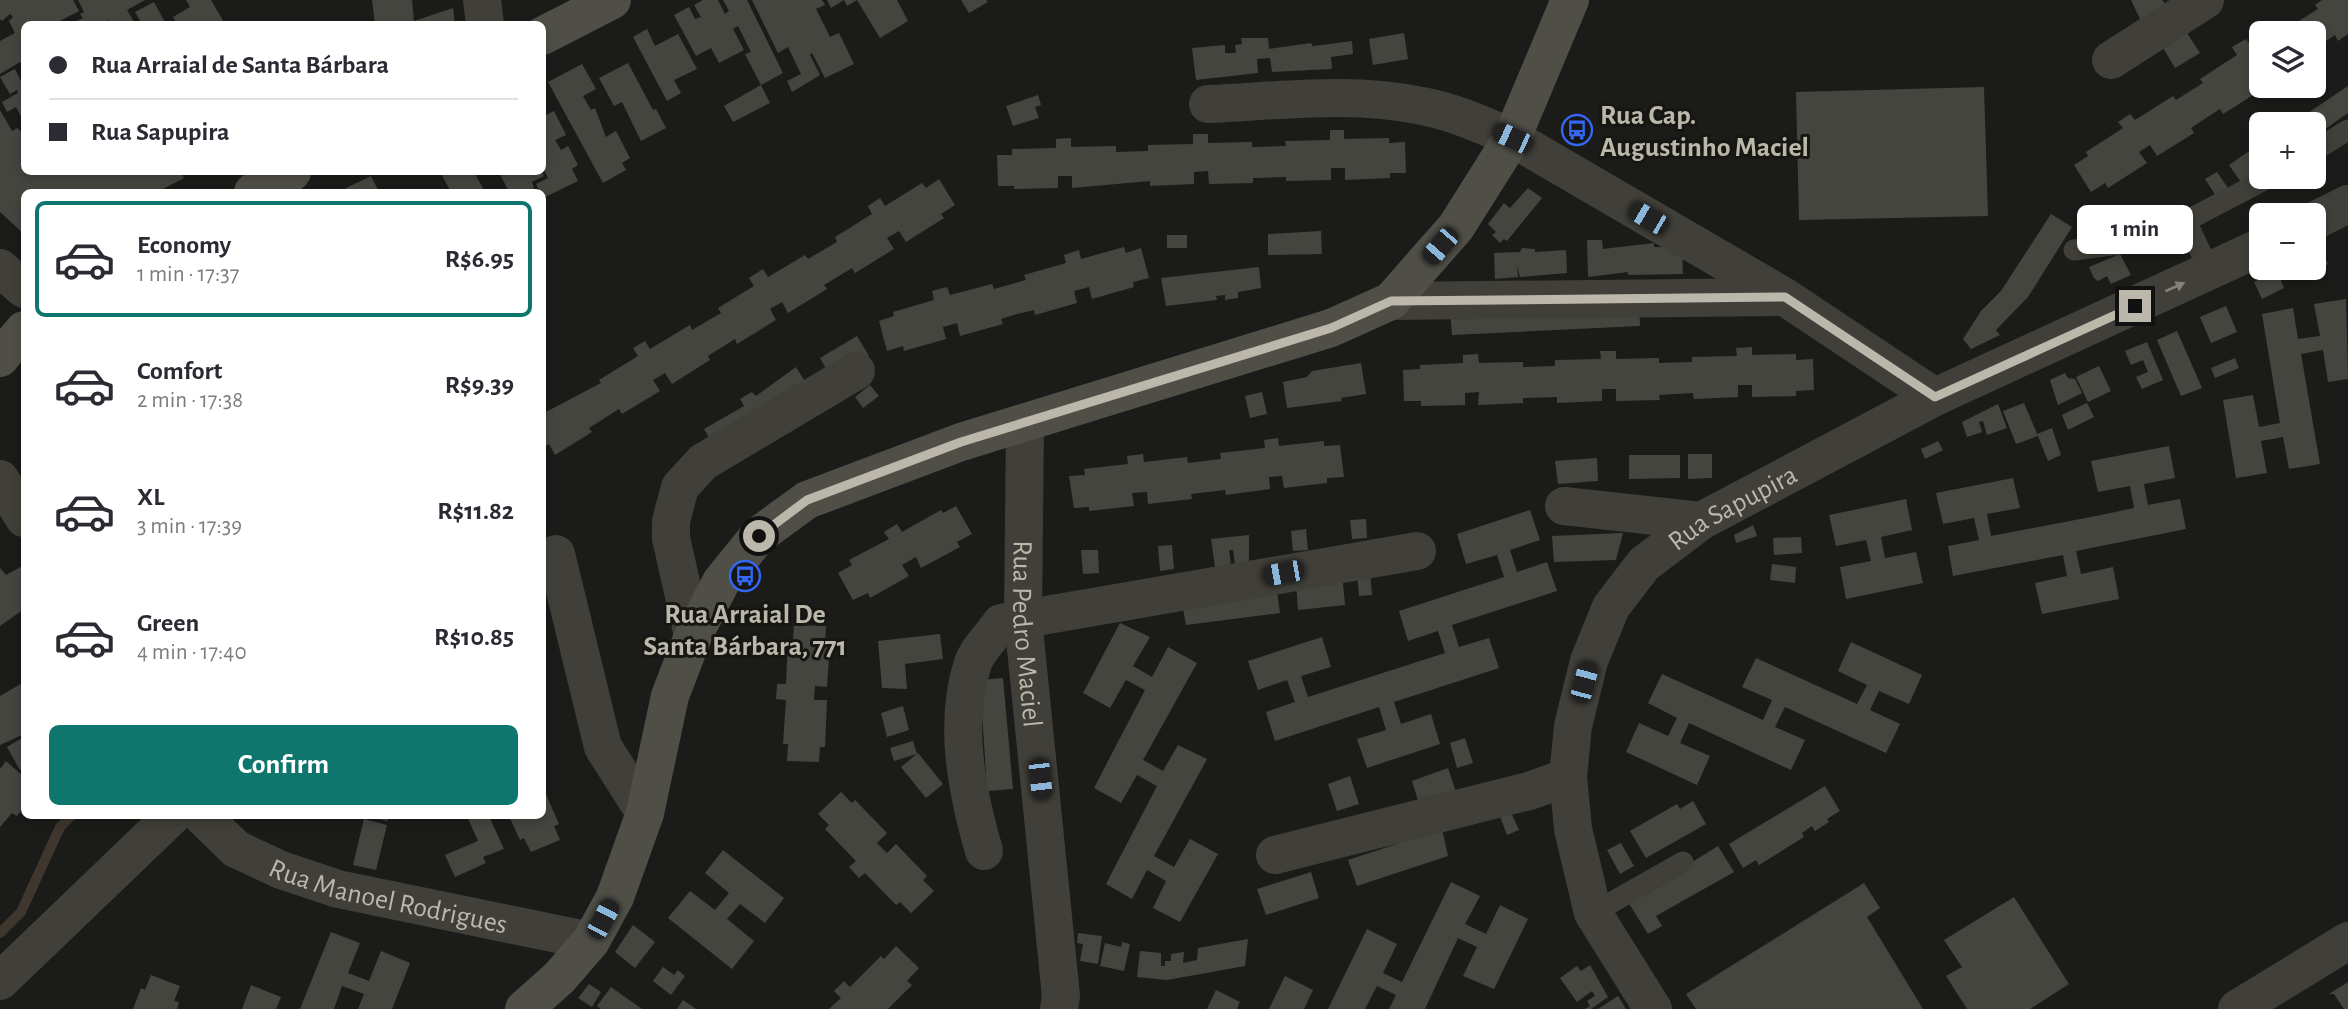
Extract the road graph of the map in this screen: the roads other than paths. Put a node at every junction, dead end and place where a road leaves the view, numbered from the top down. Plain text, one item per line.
1 (482, 0) edge
2 (612, 0) edge
3 (1570, 0) edge
4 (2205, 0) edge
5 (485, 21) edge
6 (546, 34) edge
7 (2111, 60) dead end
8 (1209, 104) dead end
9 (2348, 130) edge
10 (1512, 138) junction
11 (2326, 144) edge
12 (286, 175) edge
13 (259, 189) edge
14 (2249, 189) edge
15 (2348, 204) edge
16 (2326, 215) edge
17 (2187, 223) junction
18 (2074, 250) dead end
19 (2249, 253) edge
20 (0, 268) edge
21 (2210, 271) junction
22 (21, 286) edge
23 (1785, 297) junction
24 (1391, 301) junction
25 (21, 334) edge
26 (0, 359) edge
27 (856, 371) dead end
28 (1935, 397) junction
29 (1025, 424) junction
30 (0, 479) edge
31 (1563, 506) dead end
32 (21, 513) edge
33 (1701, 521) junction
34 (1417, 551) dead end
35 (556, 554) dead end
36 (1023, 619) junction
37 (693, 636) junction
38 (1568, 777) junction
39 (645, 813) junction
40 (170, 819) edge
41 (205, 819) edge
42 (984, 851) dead end
43 (1275, 855) dead end
44 (1683, 862) dead end
45 (1593, 913) junction
46 (592, 941) junction
47 (2348, 941) edge
48 (0, 981) edge
49 (524, 1009) edge
50 (1059, 1009) edge
51 (1653, 1009) edge
52 (2237, 1009) edge

1 - 5 street
2 - 6 street
3 - 10 street
4 - 7 street
8 - 10 street
9 - 11 lane
10 - 23 street
10 - 24 street
12 - 13 street
14 - 17 lane
15 - 16 street
17 - 18 lane
17 - 21 lane
19 - 21 street, Rua Sapupira
20 - 22 street
28 -> 21 street, Rua Sapupira
23 - 24 street
23 - 28 street
24 - 29 street
25 - 26 street
27 - 37 street
28 - 33 street, Rua Sapupira
29 - 36 street, Rua Pedro Maciel
29 - 37 street
30 - 32 street
31 - 33 street
33 - 38 street, Rua Sapupira
34 - 36 street
35 - 39 street
36 - 42 street
36 - 50 street, Rua Pedro Maciel
37 - 39 street
38 - 43 street
38 - 45 street, Rua Sapupira
39 - 46 street
40 - 48 street
41 - 46 street, Rua Manoel Rodrigues
44 - 45 lane
45 - 51 street, Rua Sapupira
46 - 49 street
47 - 52 street

